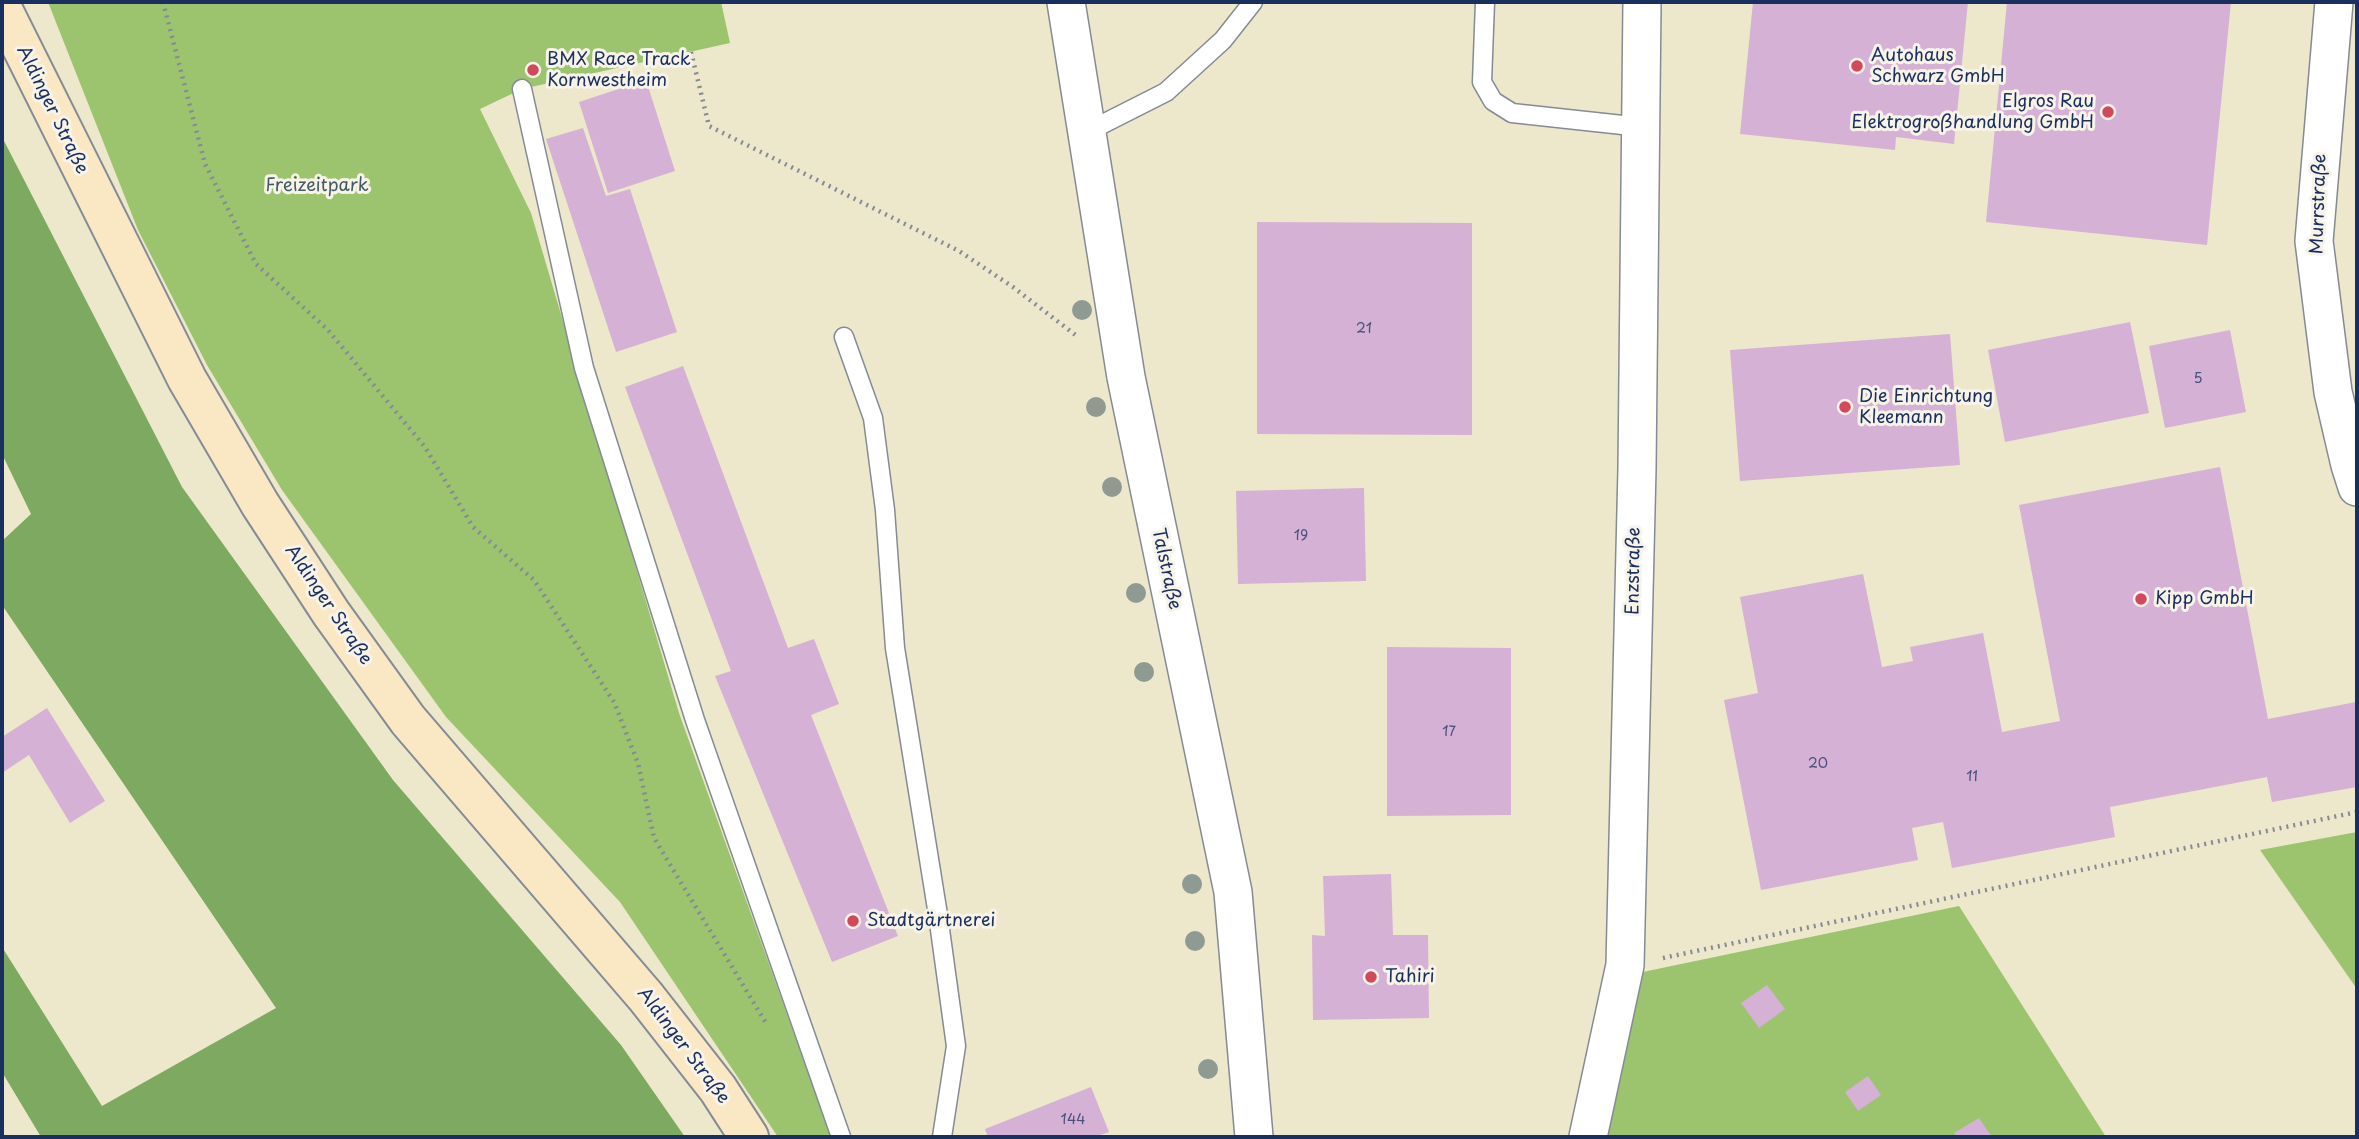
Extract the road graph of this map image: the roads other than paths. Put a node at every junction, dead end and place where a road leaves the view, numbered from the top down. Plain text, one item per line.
1 (1066, 2) edge
2 (1253, 2) edge
3 (1485, 2) edge
4 (1642, 2) edge
5 (2334, 2) edge
6 (2, 8) edge
7 (522, 89) dead end
8 (1641, 127) junction
9 (1087, 132) junction
10 (844, 337) dead end
11 (2345, 389) edge
12 (2357, 487) edge
13 (749, 1137) edge
14 (841, 1137) edge
15 (942, 1137) edge
16 (1254, 1137) edge
17 (1588, 1137) edge

1 - 9 street, Talstraße
2 - 9 lane
3 - 8 lane
4 - 8 street, Enzstraße
5 - 11 street, Murrstraße
6 - 13 main road, Aldinger Straße
7 - 14 lane
8 - 17 street, Enzstraße
9 - 16 street, Talstraße
10 - 15 lane
11 - 12 street, Murrstraße

